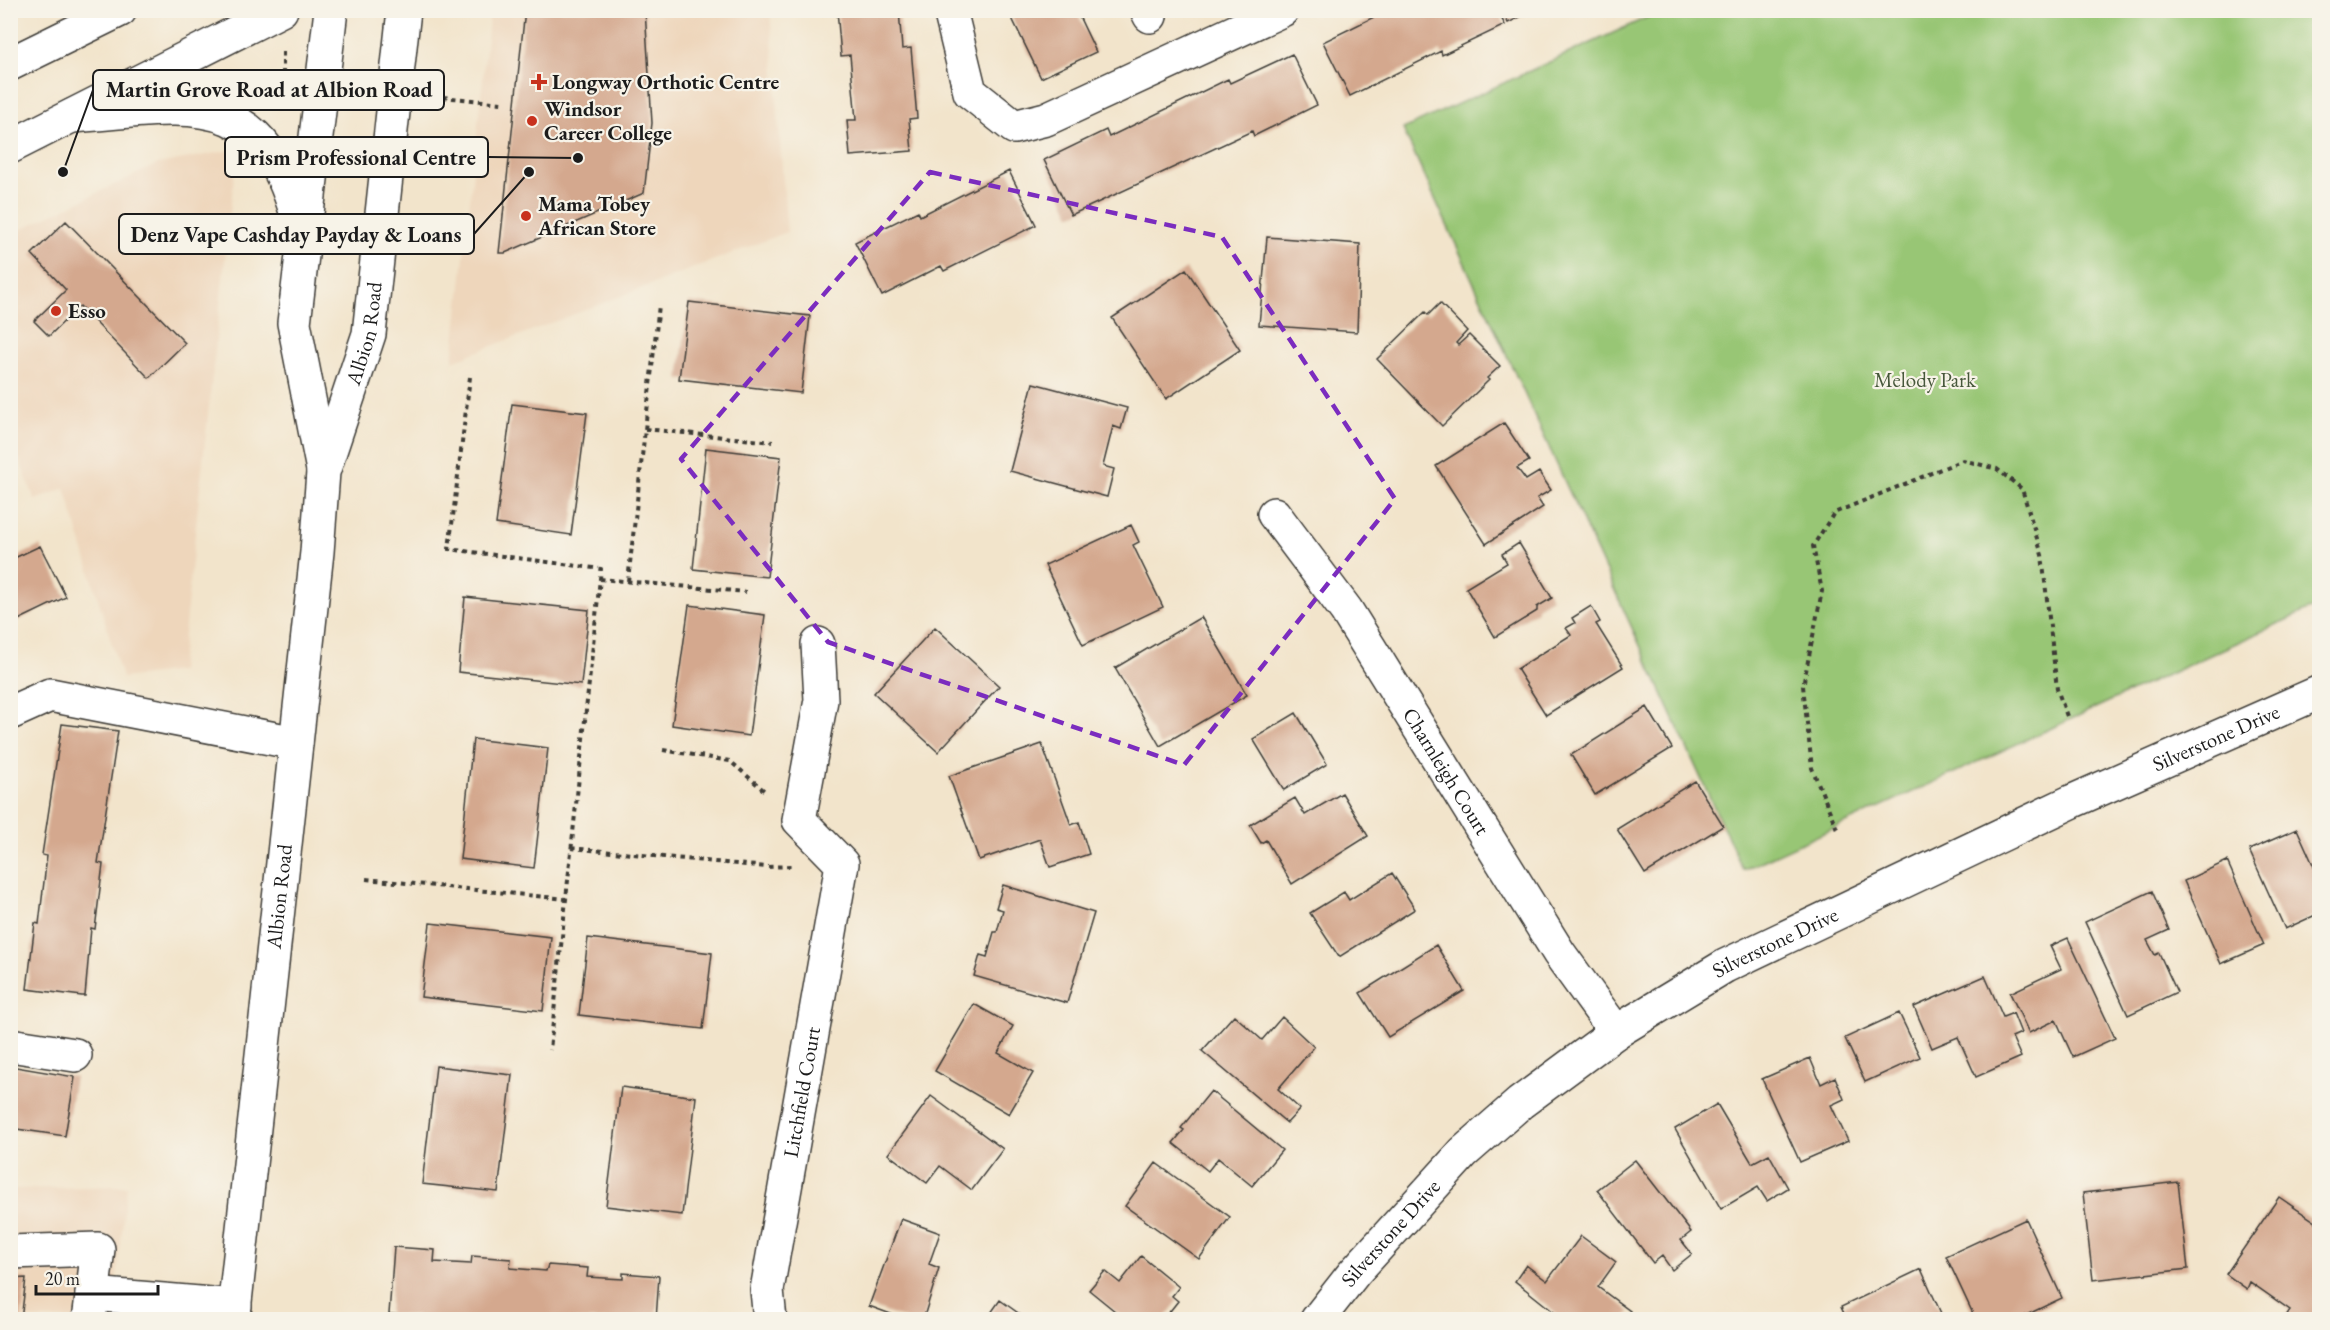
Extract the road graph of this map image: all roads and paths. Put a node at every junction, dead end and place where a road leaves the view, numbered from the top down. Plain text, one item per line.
1 (120, 10) edge
2 (281, 10) edge
3 (331, 10) edge
4 (404, 10) edge
5 (950, 10) edge
6 (1282, 10) edge
7 (10, 64) edge
8 (443, 97) dead end
9 (502, 103) dead end
10 (72, 116) junction
11 (10, 147) edge
12 (304, 241) junction
13 (659, 305) dead end
14 (470, 377) dead end
15 (645, 429) junction
16 (773, 442) dead end
17 (323, 472) junction
18 (1274, 514) dead end
19 (600, 579) junction
20 (628, 581) junction
21 (746, 592) dead end
22 (818, 644) dead end
23 (2319, 692) edge
24 (10, 713) edge
25 (2068, 719) dead end
26 (296, 743) junction
27 (663, 750) dead end
28 (800, 820) junction
29 (1837, 829) dead end
30 (572, 848) junction
31 (842, 864) junction
32 (366, 879) dead end
33 (566, 899) junction
34 (1616, 1032) junction
35 (10, 1045) edge
36 (550, 1050) dead end
37 (75, 1055) dead end
38 (10, 1252) edge
39 (91, 1307) edge
40 (234, 1313) edge
41 (770, 1320) edge
42 (1317, 1320) edge

1 - 7 main road
2 - 10 main road
3 - 12 main road, Albion Road
4 - 17 main road, Albion Road
5 - 6 main road
8 - 9 path
10 - 11 main road
10 - 12 main road
12 - 17 main road, Albion Road
13 - 15 path
14 - 19 path
15 - 16 path
15 - 20 path
17 - 26 main road, Albion Road
18 - 34 main road, Charnleigh Court
19 - 20 path
19 - 30 path
20 - 21 path
22 - 28 main road
23 - 34 main road, Silverstone Drive
24 - 26 main road
25 - 29 path
26 - 40 main road, Albion Road
27 - 28 path
28 - 31 main road
30 - 31 path
30 - 33 path
31 - 41 main road, Litchfield Court
32 - 33 path
33 - 36 path
34 - 42 main road, Silverstone Drive
35 - 37 main road
38 - 39 main road
39 - 40 main road

